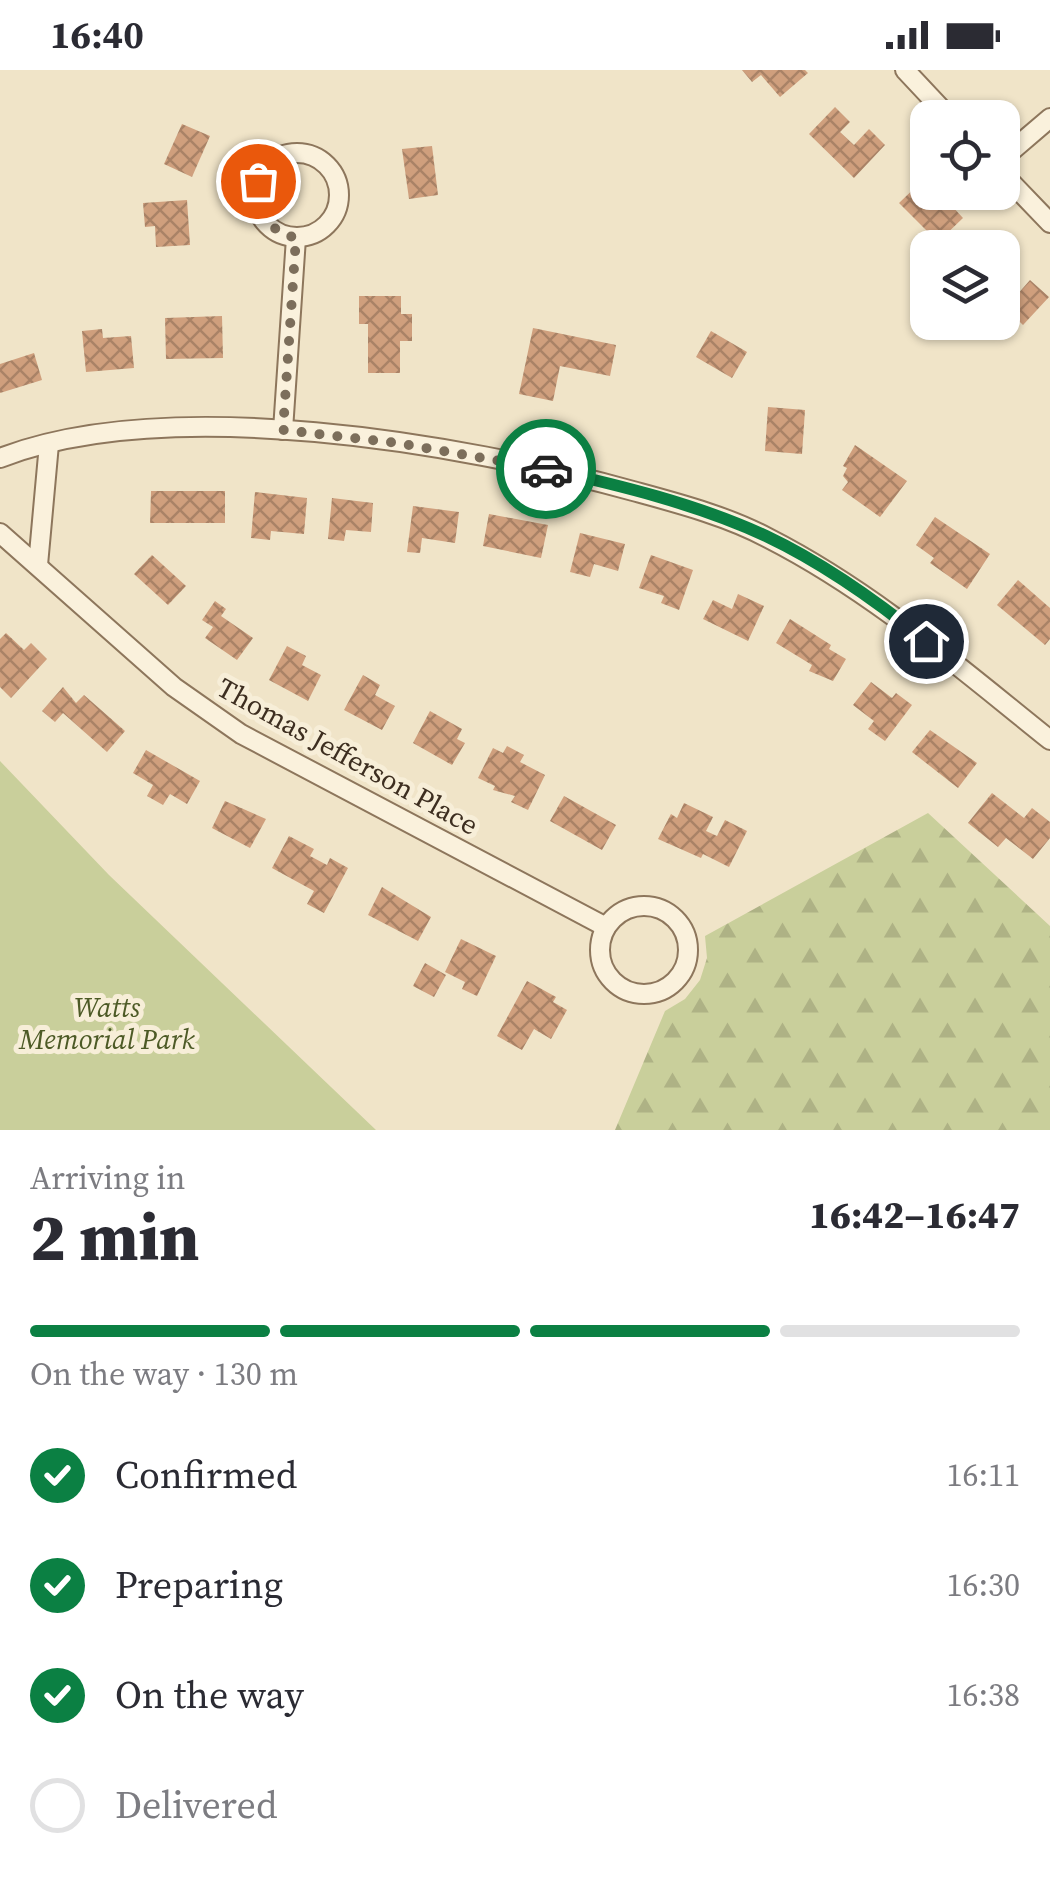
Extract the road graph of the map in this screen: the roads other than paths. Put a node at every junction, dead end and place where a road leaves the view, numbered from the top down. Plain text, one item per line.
1 (905, 70) edge
2 (933, 100) edge
3 (1050, 118) edge
4 (1020, 144) edge
5 (1020, 192) edge
6 (1050, 223) edge
7 (296, 238) junction
8 (283, 430) junction
9 (49, 444) junction
10 (0, 458) edge
11 (0, 534) edge
12 (38, 565) junction
13 (1050, 740) edge
14 (606, 927) junction

1 - 2 street
3 - 4 street
5 - 6 street
7 - 7 street
7 - 8 street
8 - 9 street
8 - 13 street
9 - 10 street
9 - 12 street
11 - 12 street, Thomas Jefferson Place
12 - 14 street, Thomas Jefferson Place
14 - 14 street

